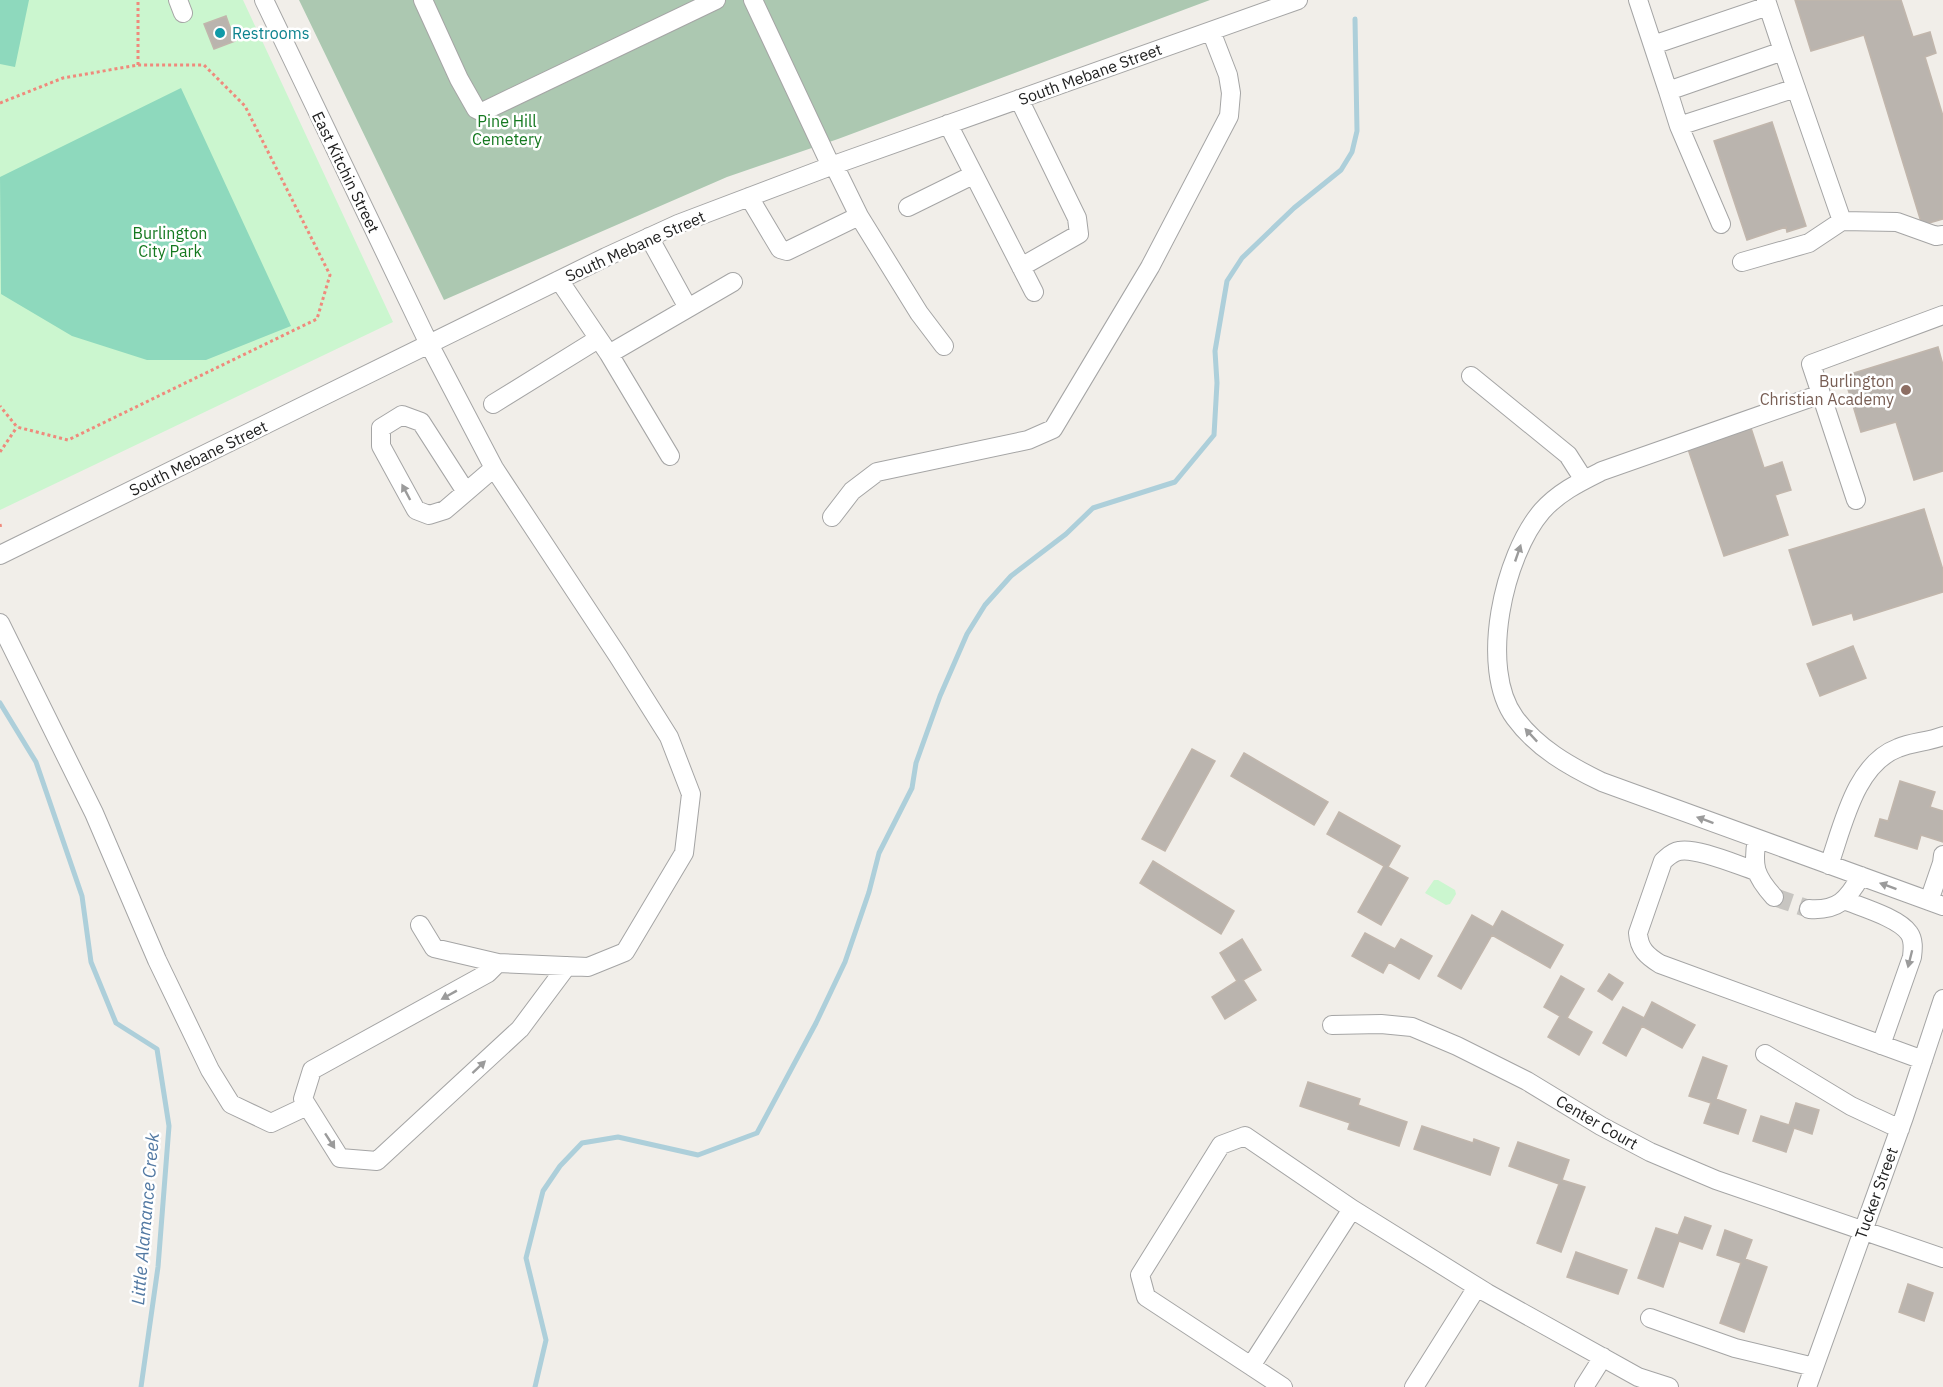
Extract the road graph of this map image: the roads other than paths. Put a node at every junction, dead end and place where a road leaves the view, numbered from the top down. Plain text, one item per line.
1 (264, 0) edge
2 (423, 0) edge
3 (716, 0) edge
4 (753, 0) edge
5 (1298, 0) edge
6 (1638, 0) edge
7 (1767, 3) edge
8 (1211, 31) junction
9 (1653, 45) junction
10 (1783, 51) junction
11 (1796, 88) junction
12 (1668, 90) junction
13 (1019, 99) junction
14 (948, 124) junction
15 (1680, 126) junction
16 (832, 166) junction
17 (973, 175) junction
18 (749, 197) junction
19 (908, 207) dead end
20 (859, 216) junction
21 (1842, 221) junction
22 (1720, 224) dead end
23 (1943, 235) edge
24 (649, 237) junction
25 (1742, 262) dead end
26 (1021, 267) junction
27 (559, 280) junction
28 (732, 282) dead end
29 (1034, 292) dead end
30 (688, 308) junction
31 (1943, 315) edge
32 (429, 344) junction
33 (603, 346) junction
34 (944, 346) dead end
35 (1471, 376) dead end
36 (1821, 394) junction
37 (493, 404) dead end
38 (670, 456) dead end
39 (494, 468) junction
40 (1584, 480) junction
41 (466, 492) junction
42 (1856, 500) dead end
43 (832, 517) dead end
44 (0, 555) edge
45 (0, 623) edge
46 (1943, 736) edge
47 (1757, 839) junction
48 (1943, 861) edge
49 (1829, 865) junction
50 (1756, 871) junction
51 (1861, 876) junction
52 (1774, 897) tunnel mouth
53 (1844, 900) junction
54 (1936, 904) edge
55 (1809, 909) tunnel mouth
56 (420, 925) dead end
57 (498, 963) junction
58 (567, 966) junction
59 (1943, 999) edge
60 (1332, 1025) dead end
61 (1881, 1045) junction
62 (1765, 1054) dead end
63 (1923, 1060) junction
64 (307, 1106) junction
65 (1900, 1129) junction
66 (1352, 1209) junction
67 (1862, 1230) junction
68 (1943, 1258) edge
69 (1477, 1287) junction
70 (1650, 1318) dead end
71 (1603, 1357) junction
72 (1251, 1366) junction
73 (1814, 1367) junction
74 (1283, 1387) edge
75 (1414, 1387) edge
76 (1584, 1387) edge
77 (1668, 1387) edge
78 (1807, 1387) edge

1 - 32 street, East Kitchin Street
2 - 3 street
4 - 16 street
5 - 8 street, South Mebane Street
6 - 9 street
7 - 9 street
7 - 10 street
8 - 13 street, South Mebane Street
8 - 43 street
9 - 12 street
10 - 11 street
10 - 12 street
11 - 15 street
11 - 21 street
12 - 15 street
13 - 14 street, South Mebane Street
13 - 26 street
14 - 16 street, South Mebane Street
14 - 17 street
15 - 22 street
16 - 18 street, South Mebane Street
16 - 20 street
17 - 19 street
17 - 26 street
18 - 20 street
18 - 24 street, South Mebane Street
20 - 34 street
21 - 23 street
21 - 25 street
24 - 27 street, South Mebane Street
24 - 30 street
26 - 29 street
27 - 32 street, South Mebane Street
27 - 33 street
28 - 30 street
30 - 33 street
31 - 36 street
32 - 39 street, East Kitchin Street
32 - 44 street, South Mebane Street
33 - 37 street
33 - 38 street
35 - 40 street
36 - 40 street
36 - 42 street
39 - 41 street
39 - 58 street, East Kitchin Street
47 -> 40 street
41 -> 41 street
45 - 64 street
46 - 49 street
47 - 49 street
47 - 50 street
48 - 54 street
49 - 51 street
50 - 52 street
50 - 61 street
51 - 53 street
54 -> 51 street
53 - 55 street
53 -> 61 street
56 - 57 street, East Kitchin Street
57 - 58 street, East Kitchin Street
57 -> 64 street
64 -> 58 street
59 - 63 street, Tucker Street
60 - 67 street, Center Court
61 - 63 street
62 - 65 street
63 - 65 street, Tucker Street
65 - 67 street, Tucker Street
66 - 69 street
66 - 72 street
66 - 72 street
67 - 68 street, Center Court
67 - 73 street, Tucker Street
69 - 71 street
69 - 75 street
70 - 73 street
71 - 76 street
71 - 77 street
72 - 74 street
73 - 78 street, Tucker Street

